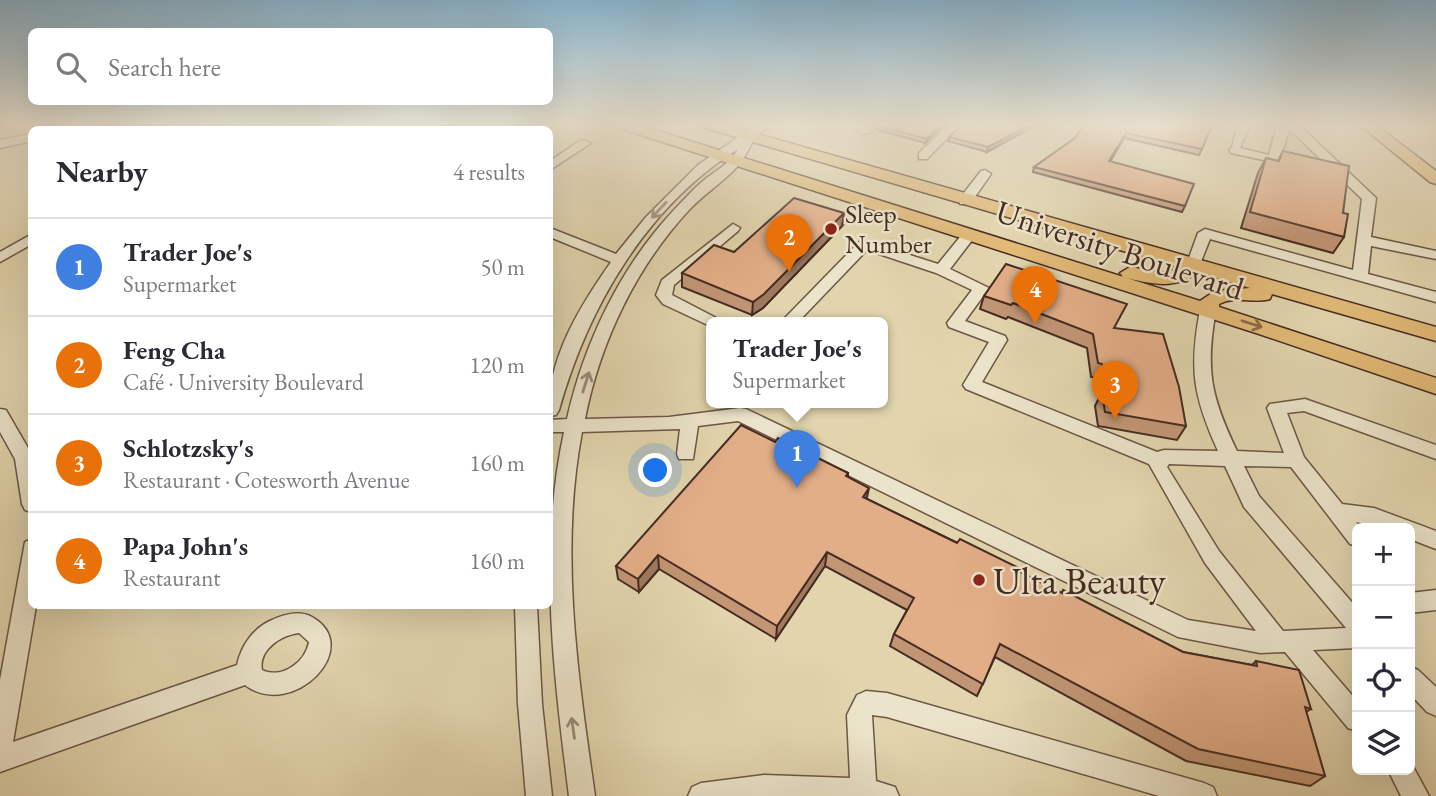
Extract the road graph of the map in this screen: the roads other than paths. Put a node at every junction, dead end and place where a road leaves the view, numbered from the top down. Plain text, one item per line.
1 (716, 162) edge
2 (725, 162) edge
3 (742, 162) edge
4 (850, 162) edge
5 (1284, 162) edge
6 (1331, 162) edge
7 (1414, 162) edge
8 (985, 174) dead end
9 (1345, 176) junction
10 (1436, 179) edge
11 (965, 201) junction
12 (733, 228) dead end
13 (553, 233) edge
14 (978, 238) junction
15 (1364, 240) junction
16 (28, 241) edge
17 (1436, 255) edge
18 (0, 258) edge
19 (618, 260) junction
20 (1193, 266) junction
21 (941, 270) junction
22 (1360, 276) junction
23 (1436, 297) edge
24 (1208, 310) junction
25 (794, 317) edge
26 (706, 318) edge
27 (1433, 333) edge
28 (1436, 386) edge
29 (553, 401) edge
30 (726, 409) edge
31 (0, 415) edge
32 (690, 421) junction
33 (574, 424) junction
34 (553, 426) edge
35 (1436, 452) edge
36 (686, 454) dead end
37 (1231, 458) junction
38 (1296, 460) junction
39 (1160, 461) junction
40 (28, 483) edge
41 (1336, 511) junction
42 (1392, 523) edge
43 (1352, 532) edge
44 (1415, 532) edge
45 (1436, 540) edge
46 (28, 585) edge
47 (526, 609) edge
48 (1352, 619) edge
49 (1352, 625) edge
50 (1284, 641) junction
51 (250, 672) dead end
52 (1415, 683) edge
53 (1436, 704) edge
54 (1352, 714) edge
55 (0, 745) edge
56 (0, 759) edge
57 (1404, 775) edge
58 (871, 795) edge
59 (539, 796) edge
60 (582, 796) edge
61 (701, 796) edge
62 (1204, 796) edge
63 (1416, 796) edge

1 -> 19 street
33 -> 2 street
3 - 14 main road, University Boulevard
4 - 11 main road, University Boulevard
5 - 9 street
6 - 9 street
7 - 10 main road
8 - 11 street
9 - 15 street
11 - 20 main road, University Boulevard
12 - 26 street
13 - 19 street
14 - 20 main road
14 - 21 street
14 - 24 main road, University Boulevard
15 - 17 street
15 - 22 street
16 - 18 street
19 - 29 street
20 - 22 street
20 - 27 main road, University Boulevard
21 - 25 street
21 - 39 street
22 - 23 street
24 - 27 main road
24 -> 28 main road, University Boulevard
24 - 37 street
30 - 32 street
30 - 50 street
31 - 40 street
32 - 33 street
32 - 36 street
33 - 34 street
60 -> 33 street
35 - 38 street
37 - 38 street
37 - 39 street
37 - 48 street
38 - 41 street
39 - 50 street
41 - 42 street
41 - 43 street
44 - 45 street
46 - 55 street
47 - 59 street
49 - 50 street
50 - 54 street
51 - 56 street
52 - 53 street
57 - 63 street
58 - 61 street
58 - 62 street

